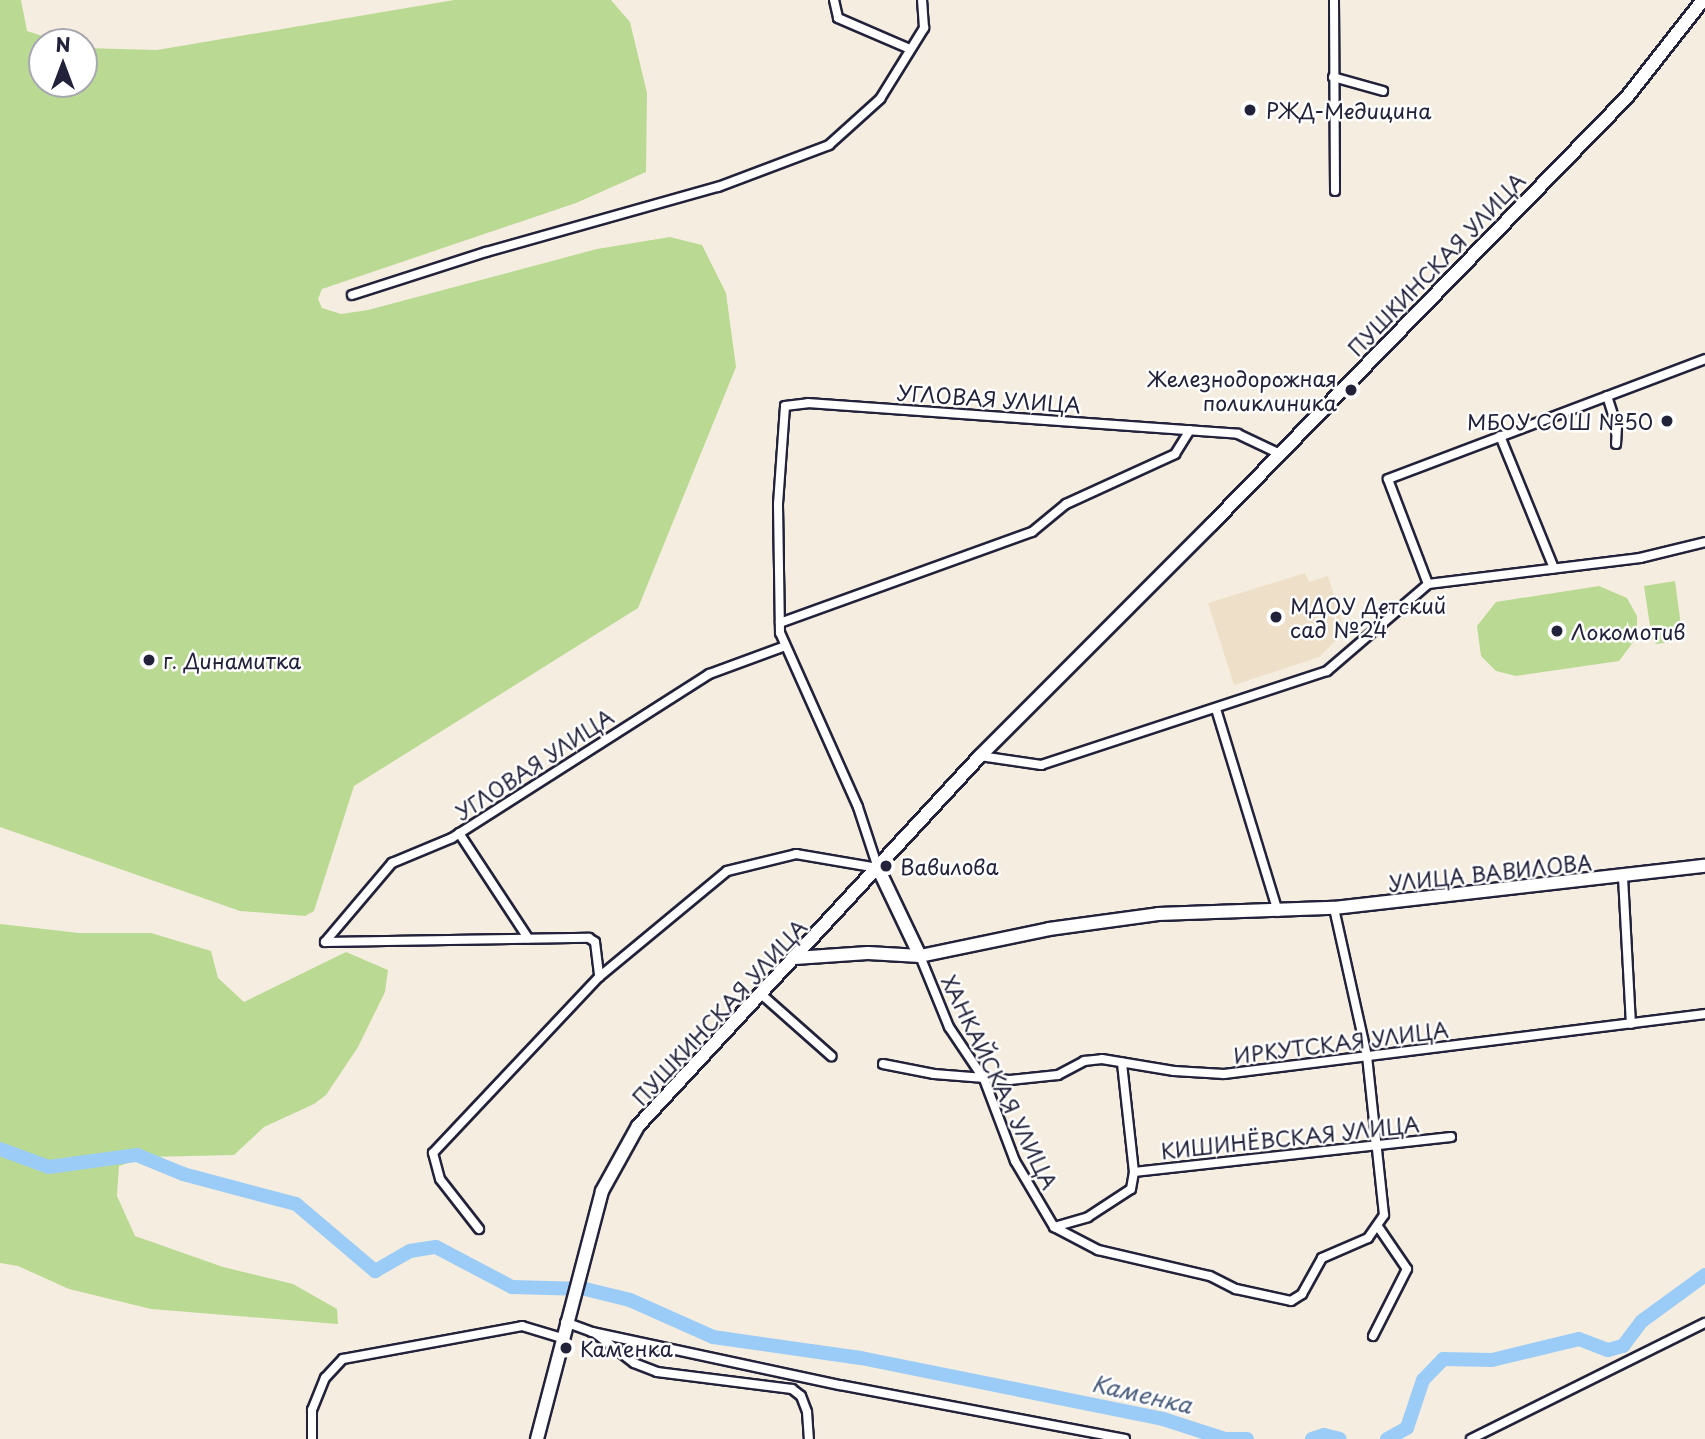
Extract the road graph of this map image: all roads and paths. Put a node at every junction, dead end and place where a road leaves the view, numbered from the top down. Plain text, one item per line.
1 (834, 0) edge
2 (922, 0) edge
3 (1334, 0) edge
4 (1703, 0) edge
5 (910, 48) junction
6 (1333, 77) junction
7 (1382, 91) dead end
8 (1335, 191) dead end
9 (352, 295) dead end
10 (1705, 359) edge
11 (1607, 396) junction
12 (1190, 430) junction
13 (1500, 436) junction
14 (1616, 444) dead end
15 (1280, 454) junction
16 (1705, 542) edge
17 (1554, 568) junction
18 (1428, 584) junction
19 (780, 623) junction
20 (785, 646) junction
21 (1216, 709) junction
22 (980, 756) junction
23 (459, 833) junction
24 (1705, 866) edge
25 (878, 868) junction
26 (1623, 877) junction
27 (1334, 908) junction
28 (1278, 912) junction
29 (528, 939) junction
30 (920, 956) junction
31 (795, 958) junction
32 (599, 978) junction
33 (761, 994) junction
34 (1705, 1014) edge
35 (1631, 1024) junction
36 (831, 1056) dead end
37 (1367, 1056) junction
38 (1122, 1063) junction
39 (883, 1064) dead end
40 (984, 1079) junction
41 (1451, 1137) dead end
42 (1378, 1144) junction
43 (1134, 1172) junction
44 (1054, 1227) junction
45 (479, 1228) dead end
46 (1379, 1228) junction
47 (565, 1322) junction
48 (1705, 1323) edge
49 (592, 1332) junction
50 (1373, 1336) dead end
51 (562, 1338) junction
52 (312, 1439) edge
53 (537, 1439) edge
54 (808, 1439) edge
55 (1125, 1439) edge
56 (1471, 1439) edge

1 - 5 street
2 - 5 street
3 - 6 street
4 - 15 main road, ПУШКИНСКАЯ УЛИЦА
5 - 9 street
6 - 7 street
6 - 8 street
10 - 11 street
11 - 13 street
11 - 14 street
12 - 15 street, УГЛОВАЯ УЛИЦА
12 - 19 street
12 - 19 street, УГЛОВАЯ УЛИЦА
13 - 17 street
13 - 18 street
15 - 22 main road, ПУШКИНСКАЯ УЛИЦА
16 - 17 street
17 - 18 street
18 - 21 street
19 - 20 street
20 - 23 street, УГЛОВАЯ УЛИЦА
20 - 25 street
21 - 22 street
21 - 28 street
22 - 25 main road, ПУШКИНСКАЯ УЛИЦА
23 - 29 street
23 - 29 street, УГЛОВАЯ УЛИЦА
24 - 26 main road, УЛИЦА ВАВИЛОВА
25 - 30 main road
25 - 31 main road, ПУШКИНСКАЯ УЛИЦА
25 - 32 street
26 - 27 main road, УЛИЦА ВАВИЛОВА
26 - 35 street
27 - 28 main road, УЛИЦА ВАВИЛОВА
27 - 37 street
28 - 30 main road, УЛИЦА ВАВИЛОВА
29 - 32 street
30 - 31 main road, УЛИЦА ВАВИЛОВА
30 - 40 street, ХАНКАЙСКАЯ УЛИЦА
31 - 33 main road, ПУШКИНСКАЯ УЛИЦА
32 - 45 street
33 - 36 street
33 - 47 main road, ПУШКИНСКАЯ УЛИЦА
34 - 35 street, ИРКУТСКАЯ УЛИЦА
35 - 37 street, ИРКУТСКАЯ УЛИЦА
37 - 38 street, ИРКУТСКАЯ УЛИЦА
37 - 42 street
38 - 40 street, ИРКУТСКАЯ УЛИЦА
38 - 43 street
39 - 40 street, ИРКУТСКАЯ УЛИЦА
40 - 44 street, ХАНКАЙСКАЯ УЛИЦА
41 - 42 street, КИШИНЁВСКАЯ УЛИЦА
42 - 43 street, КИШИНЁВСКАЯ УЛИЦА
42 - 46 street
43 - 44 street
44 - 46 street
46 - 50 street
47 - 49 street
47 - 51 main road, ПУШКИНСКАЯ УЛИЦА
48 - 56 street
49 - 54 street
49 - 55 street
51 - 52 street
51 - 53 main road, ПУШКИНСКАЯ УЛИЦА

